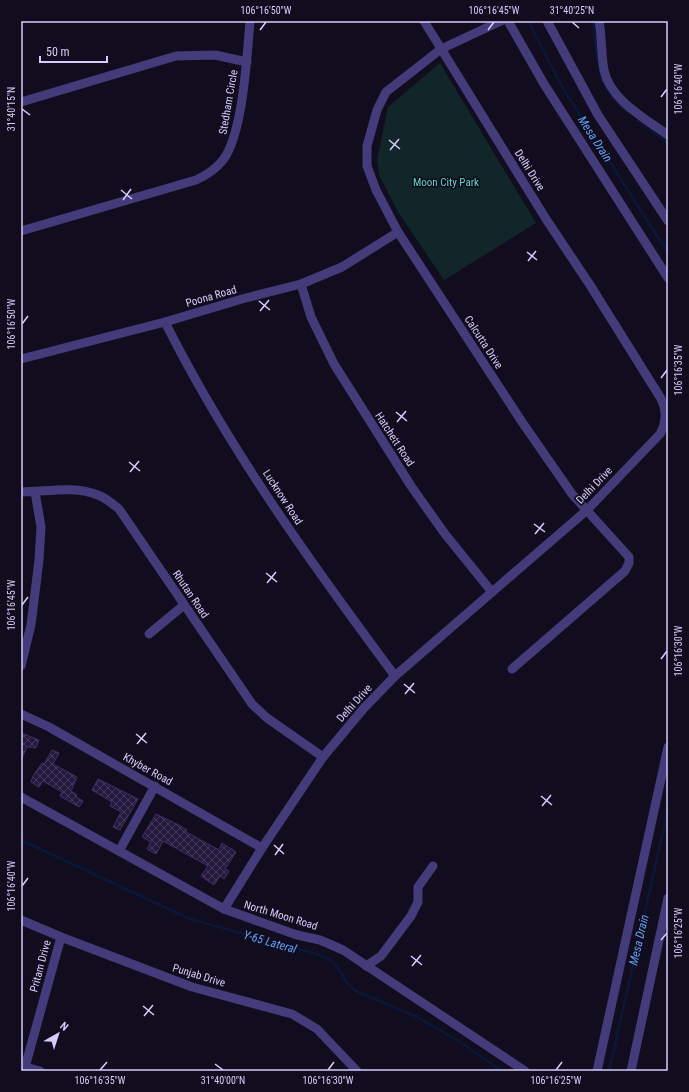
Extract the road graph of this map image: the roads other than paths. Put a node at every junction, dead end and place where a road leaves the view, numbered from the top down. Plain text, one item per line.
1 (250, 21) edge
2 (424, 21) edge
3 (501, 21) edge
4 (508, 21) edge
5 (547, 21) edge
6 (599, 21) edge
7 (440, 49) junction
8 (246, 62) junction
9 (21, 102) edge
10 (668, 135) edge
11 (668, 221) edge
12 (21, 230) edge
13 (398, 232) junction
14 (668, 278) edge
15 (301, 284) junction
16 (165, 322) junction
17 (21, 359) edge
18 (21, 492) edge
19 (35, 492) junction
20 (586, 510) junction
21 (492, 592) junction
22 (184, 605) junction
23 (150, 634) dead end
24 (21, 666) edge
25 (512, 670) dead end
26 (396, 676) junction
27 (21, 714) edge
28 (668, 748) edge
29 (323, 757) junction
30 (155, 786) junction
31 (21, 797) edge
32 (262, 848) junction
33 (119, 851) junction
34 (433, 866) dead end
35 (668, 898) edge
36 (224, 909) junction
37 (21, 920) edge
38 (61, 938) junction
39 (366, 966) junction
40 (25, 1069) edge
41 (40, 1071) edge
42 (357, 1071) edge
43 (525, 1071) edge
44 (597, 1071) edge
45 (631, 1071) edge

1 - 8 street, Stedham Circle
2 - 7 street, Delhi Drive
3 - 7 street, Calcutta Drive
4 - 14 street
5 - 11 street
6 - 10 street
7 - 13 street, Calcutta Drive
7 - 20 street, Delhi Drive
8 - 9 street
8 - 12 street, Stedham Circle
13 - 15 street, Poona Road
13 - 20 street, Calcutta Drive
15 - 16 street, Poona Road
15 - 21 street, Hatchett Road
16 - 17 street, Poona Road
16 - 26 street, Lucknow Road
18 - 19 street, Rhutan Road
19 - 22 street, Rhutan Road
19 - 24 street
20 - 21 street, Delhi Drive
20 - 25 street, Calcutta Drive
21 - 26 street, Delhi Drive
22 - 23 street
22 - 29 street, Rhutan Road
26 - 29 street, Delhi Drive
27 - 30 street, Khyber Road
28 - 44 street
29 - 32 street, Delhi Drive
30 - 32 street, Khyber Road
30 - 33 street
31 - 33 street, North Moon Road
32 - 36 street, Delhi Drive
33 - 36 street, North Moon Road
34 - 39 street
35 - 45 street
36 - 39 street, North Moon Road
37 - 38 street, Punjab Drive
38 - 40 street, Pritam Drive
38 - 42 street, Punjab Drive
39 - 43 street, North Moon Road
40 - 41 street

